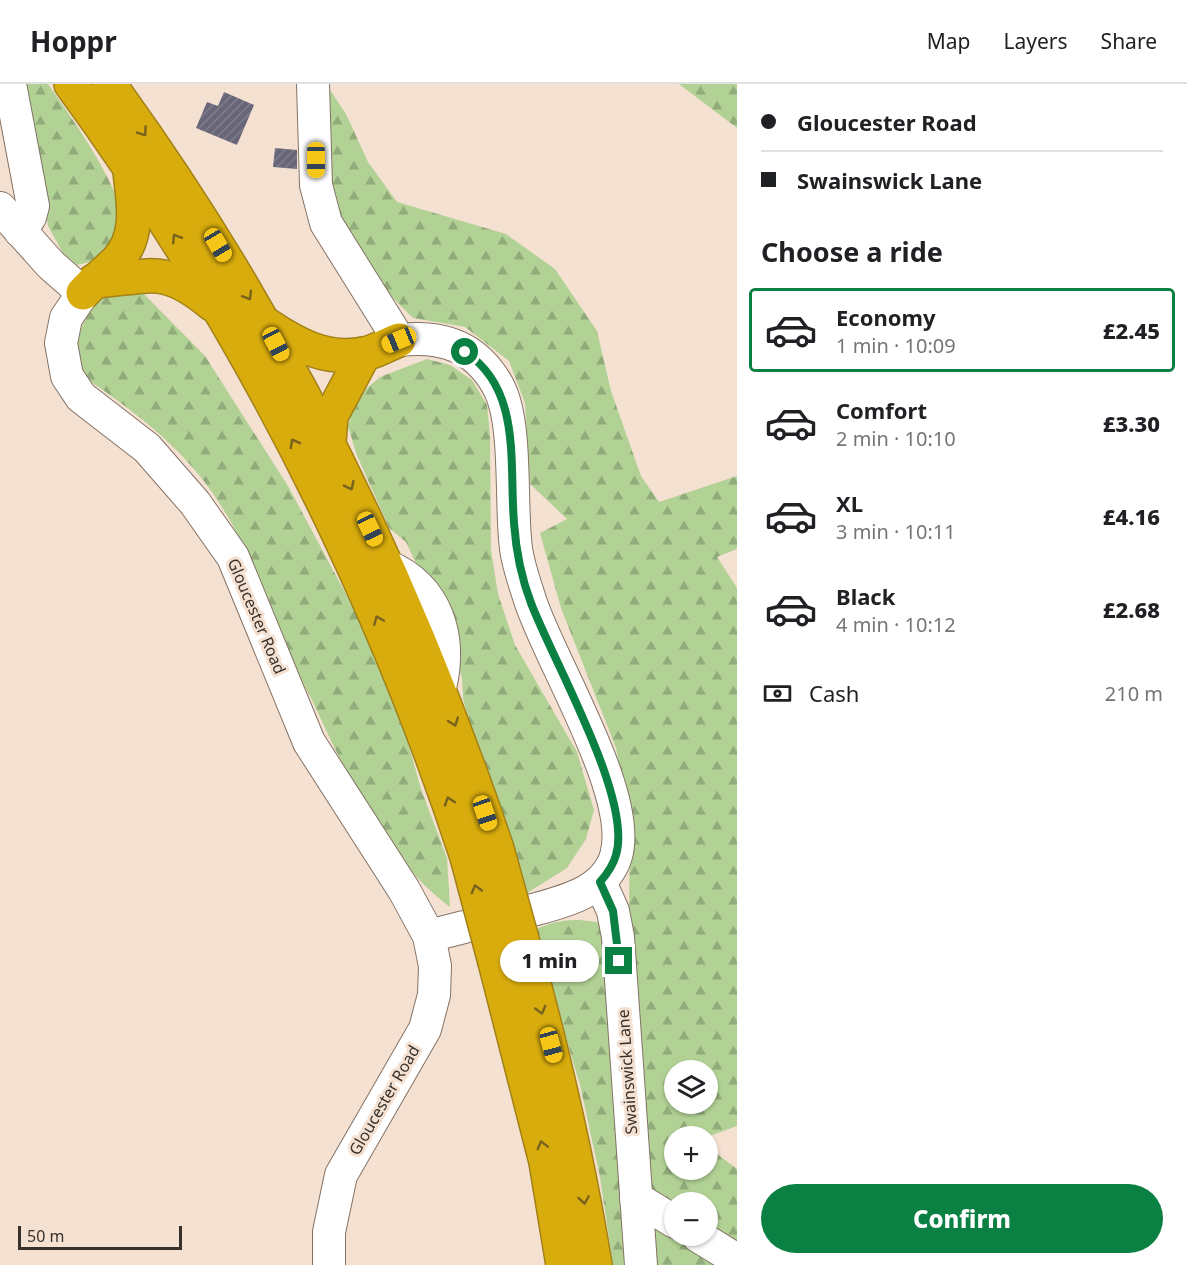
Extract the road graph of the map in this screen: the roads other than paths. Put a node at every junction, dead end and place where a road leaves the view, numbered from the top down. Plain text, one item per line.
1 (10, 84) edge
2 (71, 84) edge
3 (109, 84) edge
4 (313, 84) edge
5 (129, 164) junction
6 (10, 219) edge
7 (88, 287) junction
8 (223, 313) junction
9 (265, 324) junction
10 (399, 340) junction
11 (364, 354) junction
12 (329, 442) junction
13 (482, 853) junction
14 (600, 882) junction
15 (529, 911) dead end
16 (464, 927) dead end
17 (429, 936) junction
18 (636, 1198) junction
19 (664, 1215) edge
20 (714, 1246) edge
21 (737, 1260) edge
22 (329, 1265) edge
23 (563, 1265) edge
24 (595, 1265) edge
25 (641, 1265) edge

1 - 6 street
2 - 5 highway
3 -> 9 highway
4 - 10 street
5 - 7 highway
8 -> 5 highway
6 - 7 street
7 - 8 highway
7 - 17 street, Gloucester Road
13 -> 8 highway
9 - 11 highway
9 - 12 highway
10 - 11 highway
10 - 14 street
11 - 12 highway
12 -> 13 highway
23 -> 13 highway, bridge
13 -> 24 highway, bridge
14 - 15 street
14 - 18 street, Swainswick Lane
16 - 17 street
17 - 22 street, Gloucester Road
18 - 19 street
18 - 25 street, Swainswick Lane
20 - 21 street

